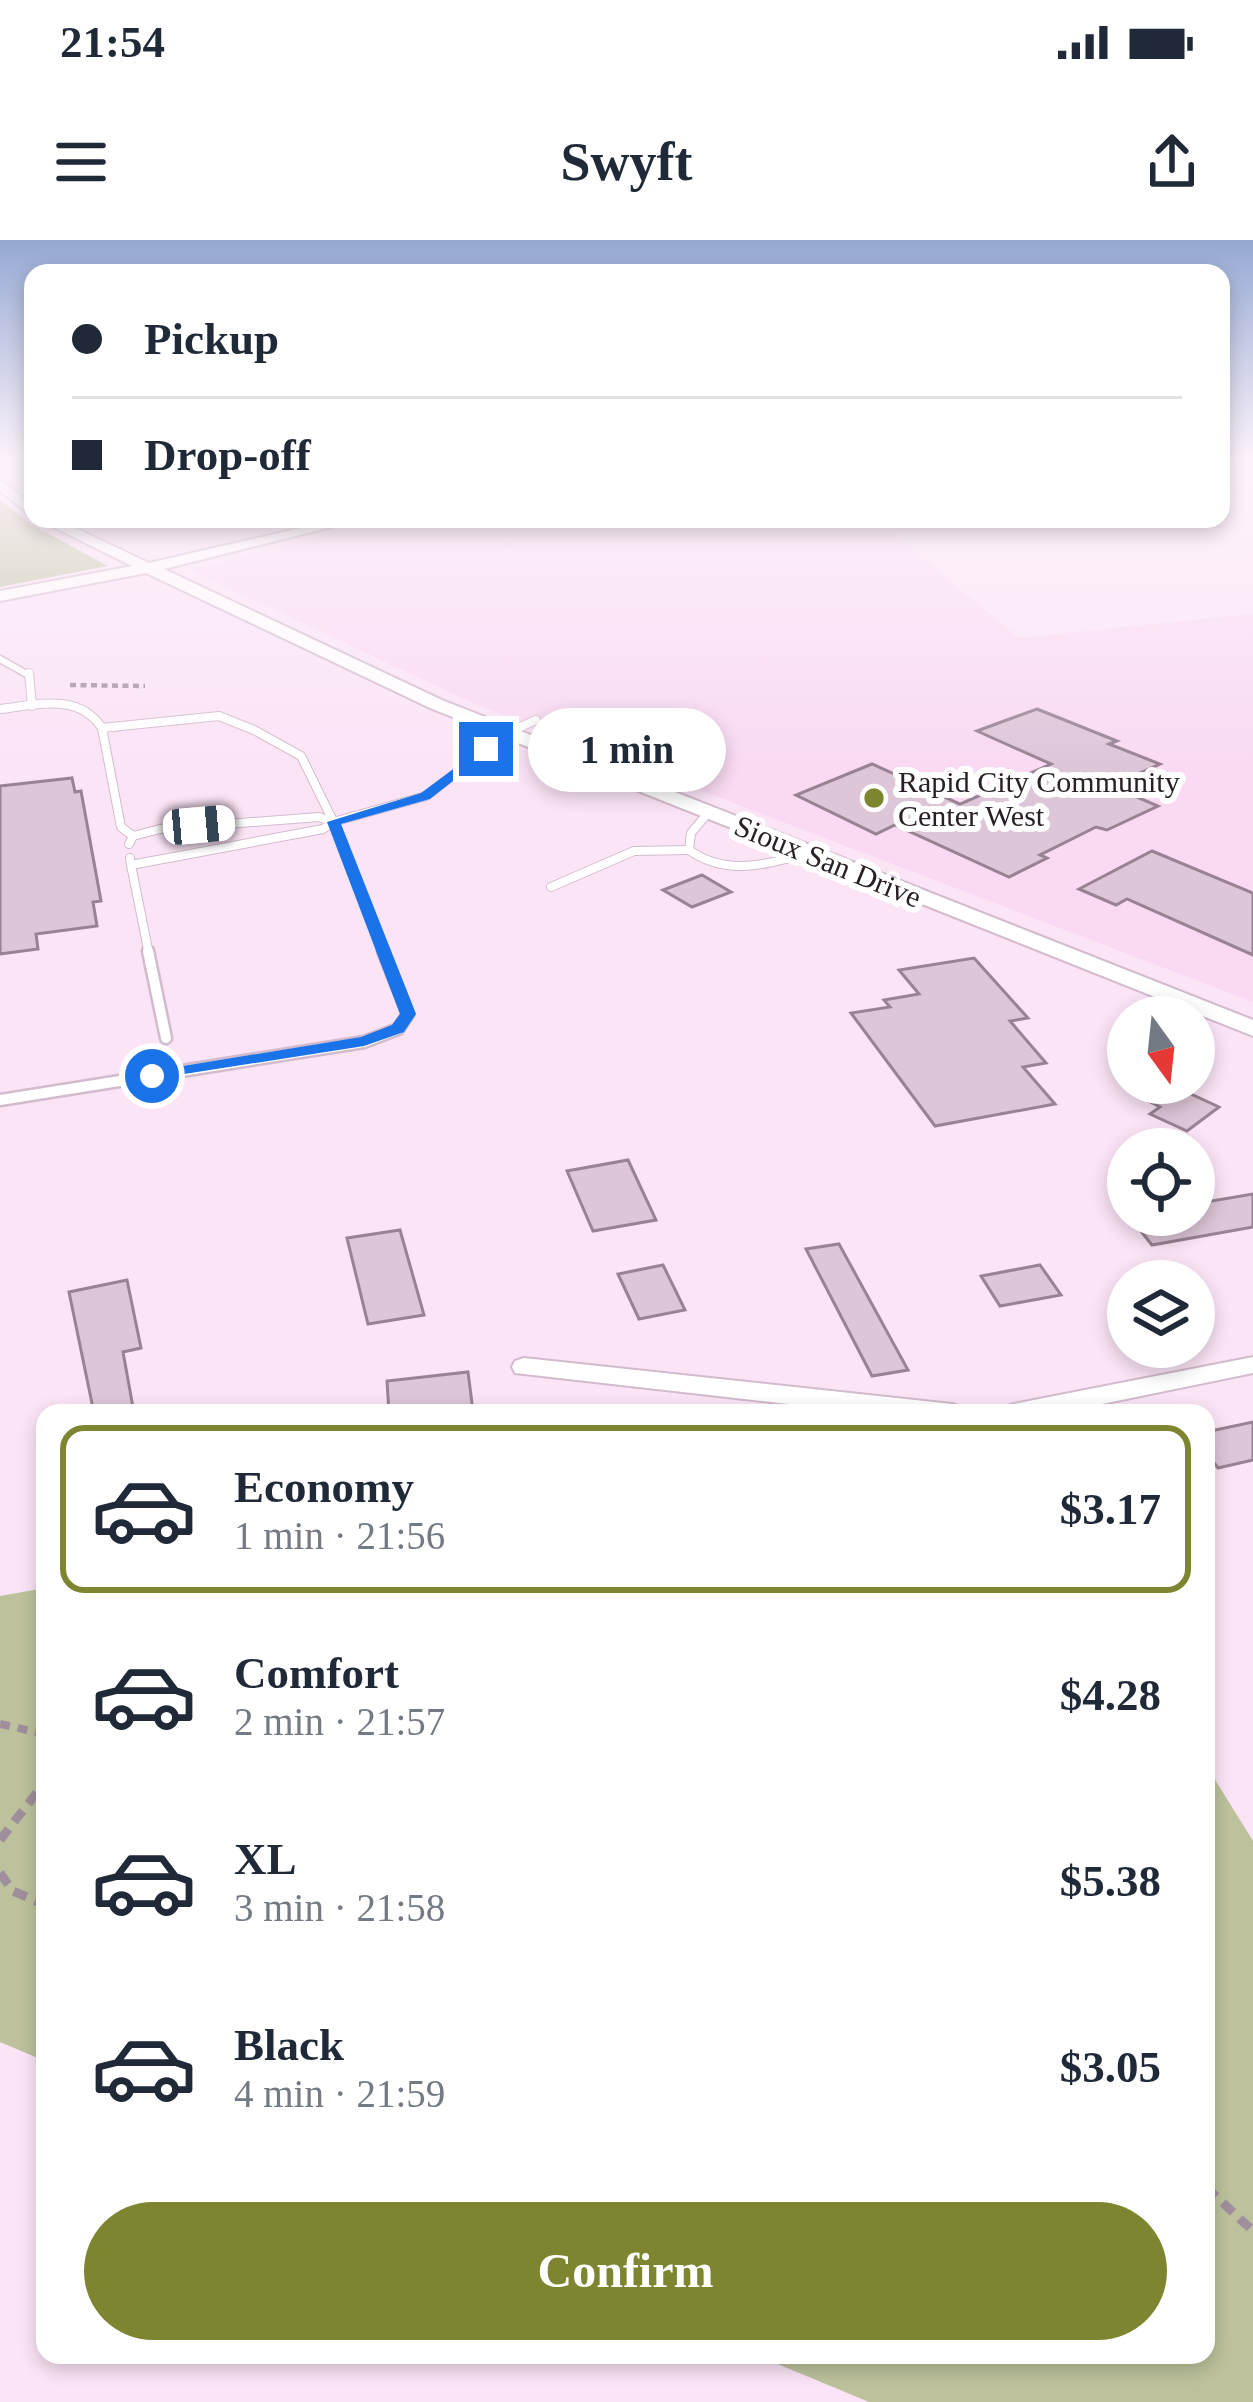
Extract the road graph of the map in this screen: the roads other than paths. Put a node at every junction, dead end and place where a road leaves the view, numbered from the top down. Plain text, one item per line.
1 (130, 562) edge
2 (174, 562) edge
3 (144, 569) junction
4 (0, 596) edge
5 (0, 659) edge
6 (32, 706) junction
7 (0, 710) edge
8 (536, 720) dead end
9 (102, 728) junction
10 (507, 734) junction
11 (708, 813) junction
12 (333, 822) junction
13 (689, 850) junction
14 (809, 854) junction
15 (551, 887) dead end
16 (1253, 1029) edge
17 (166, 1038) dead end
18 (0, 1100) edge
19 (1253, 1365) edge
20 (524, 1366) dead end
21 (870, 1404) edge
22 (1059, 1404) edge

1 - 3 street, Sioux San Drive
2 - 3 street
3 - 4 street
3 - 10 street, Sioux San Drive
5 - 6 lane
6 - 7 lane
6 - 9 lane
8 - 10 lane
9 - 12 lane
9 - 12 lane
10 - 11 street, Sioux San Drive
10 - 12 lane
11 - 13 lane
11 - 14 street, Sioux San Drive
12 - 17 lane
12 - 18 lane
13 - 14 lane
13 - 15 lane
14 - 16 street, Sioux San Drive
19 - 22 street
20 - 21 street

